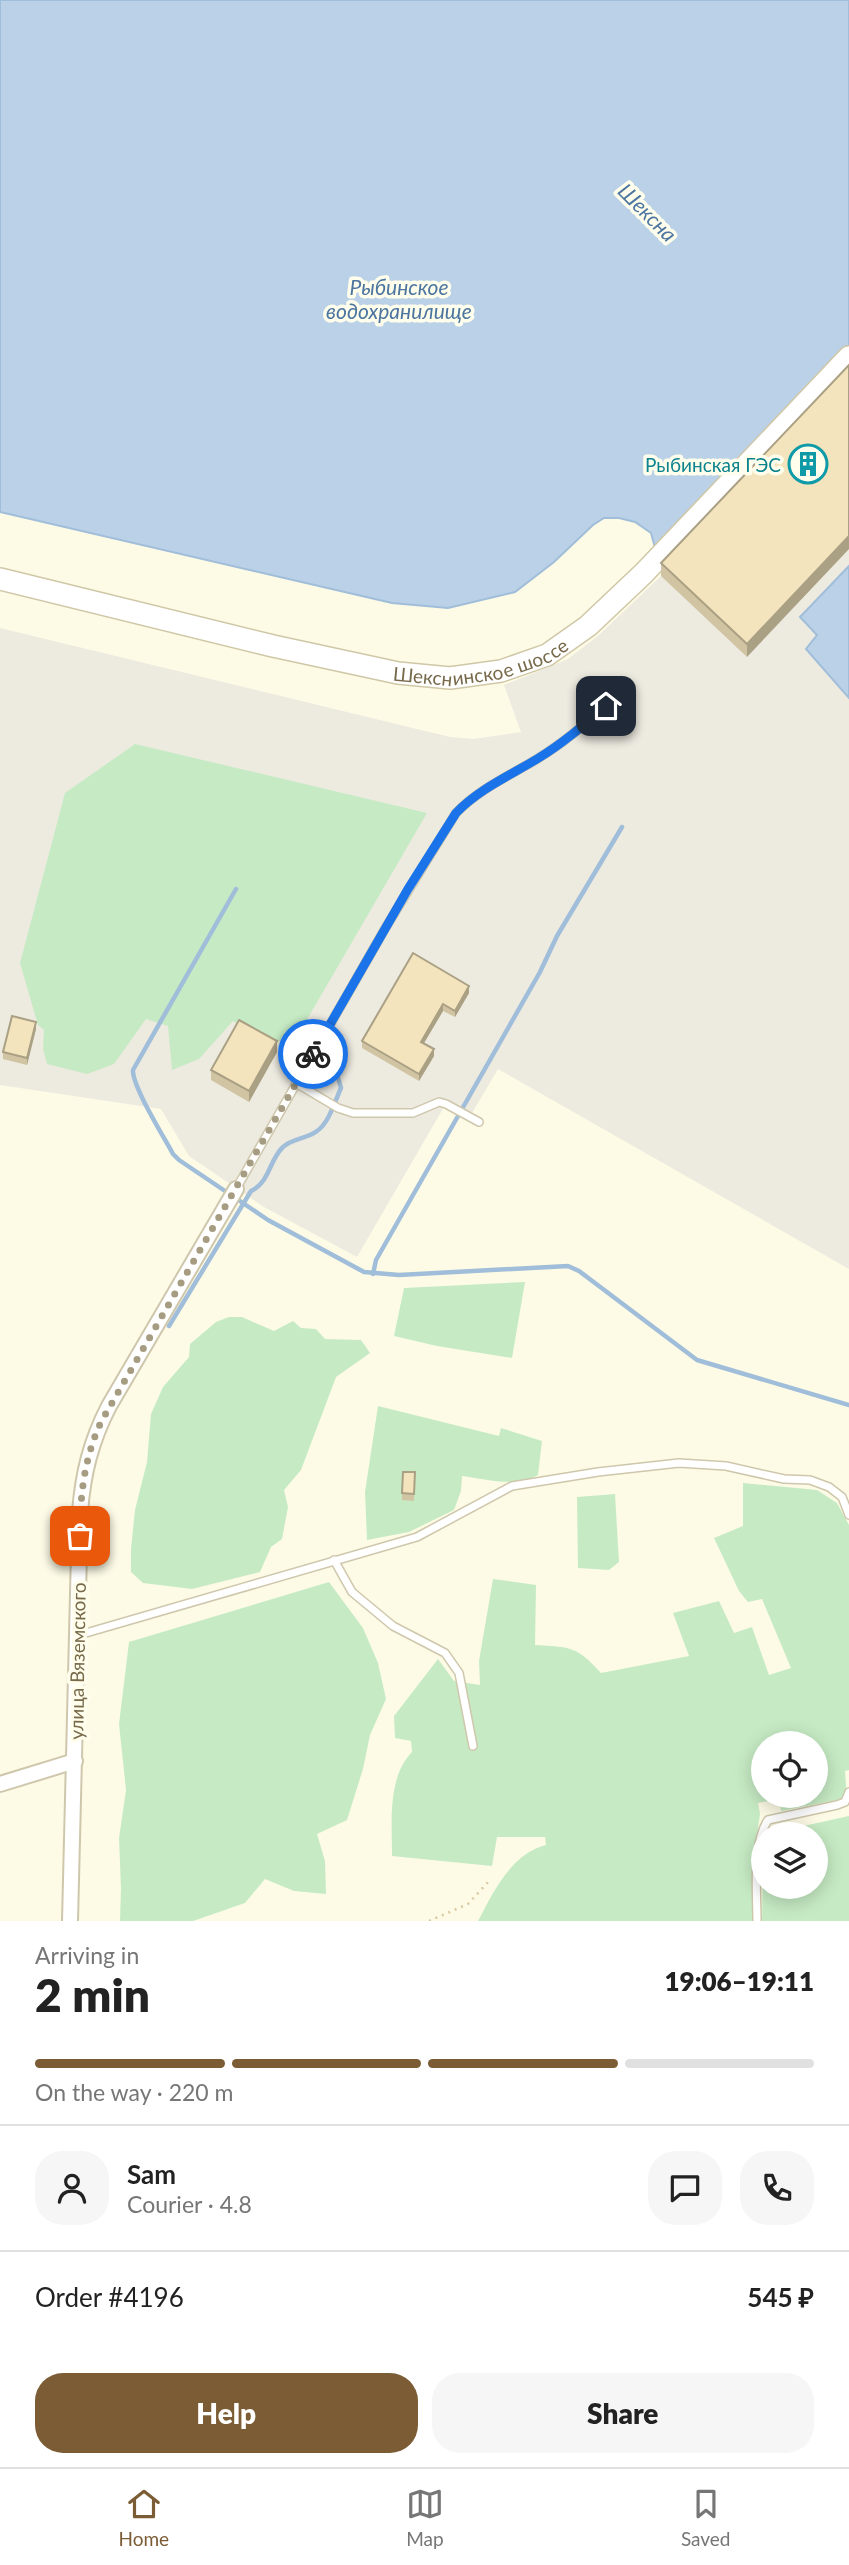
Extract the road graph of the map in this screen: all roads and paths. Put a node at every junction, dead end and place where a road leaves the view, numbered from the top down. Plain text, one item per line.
1 (849, 357) edge
2 (0, 579) edge
3 (606, 706) dead end
4 (296, 1083) junction
5 (479, 1122) dead end
6 (236, 1189) joint
7 (849, 1515) edge
8 (334, 1560) junction
9 (79, 1635) junction
10 (473, 1746) dead end
11 (75, 1761) junction
12 (0, 1784) edge
13 (849, 1792) edge
14 (490, 1880) dead end
15 (70, 1921) edge
16 (429, 1921) edge
17 (757, 1921) edge

1 - 2 main road, Шекснинское шоссе
3 - 4 lane
4 - 5 lane
4 - 6 lane
6 - 9 street, улица Вяземского
7 - 8 lane
8 - 9 lane
8 - 10 lane
9 - 11 street, улица Вяземского
11 - 12 street
11 - 15 street, улица Вяземского
13 - 17 lane
14 - 16 path

